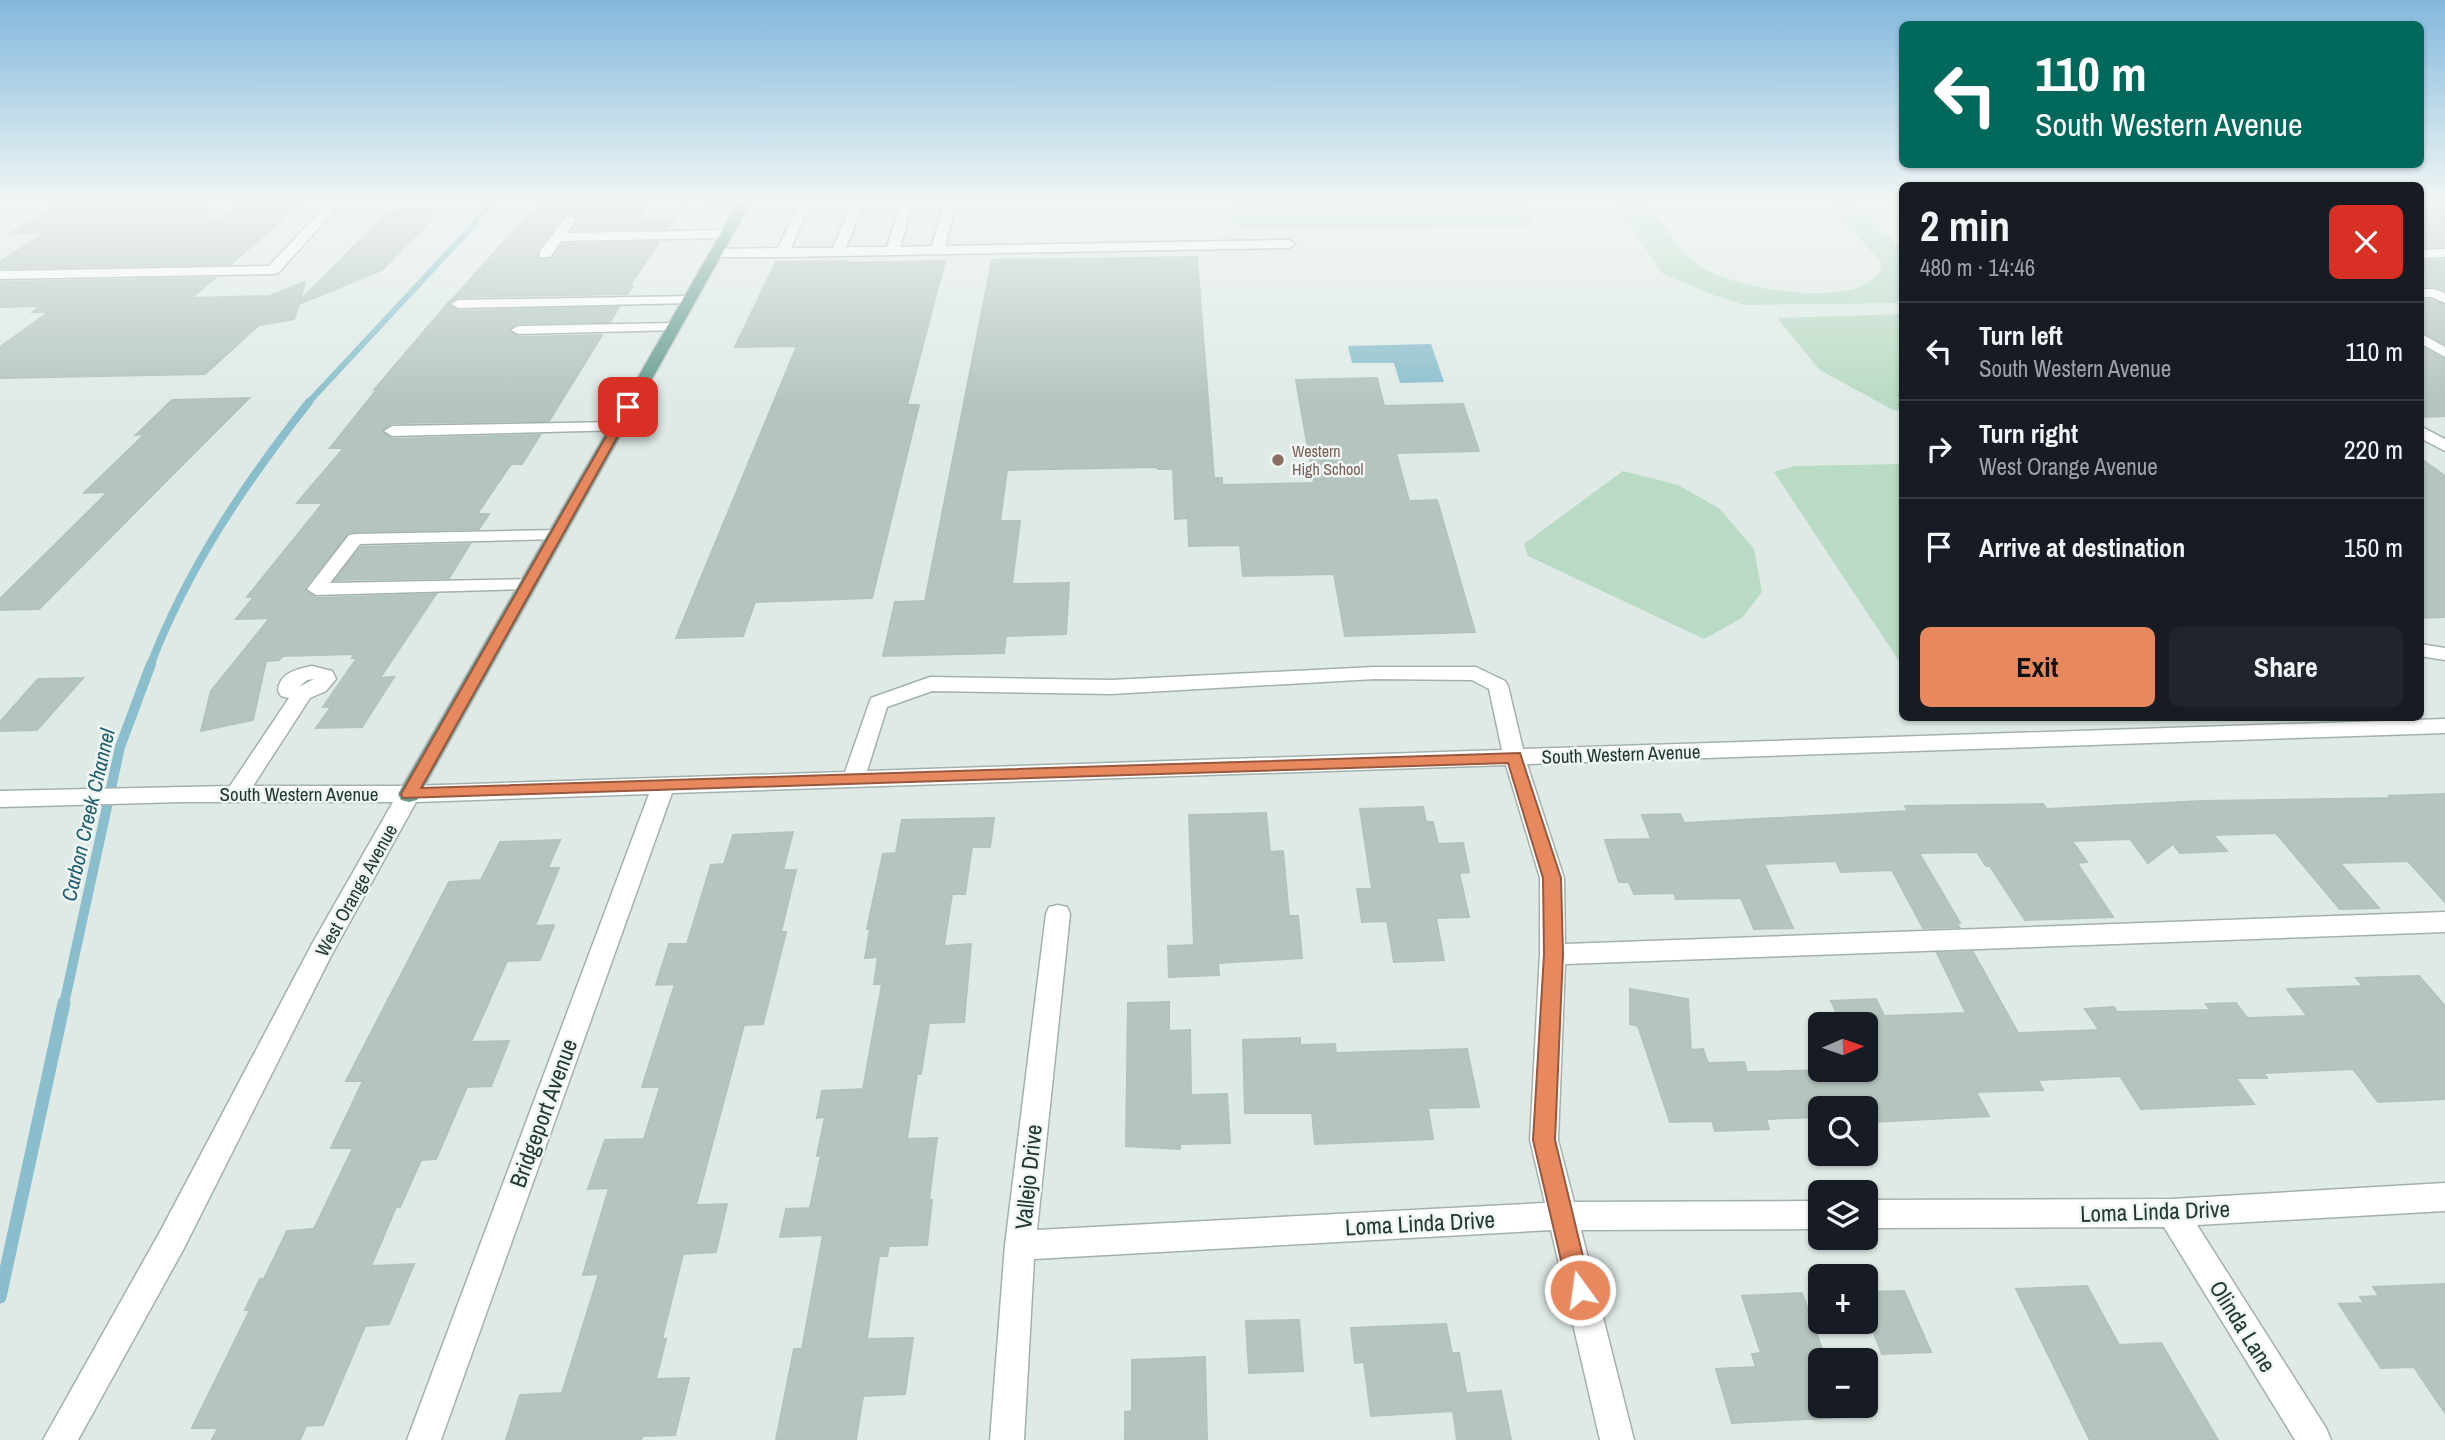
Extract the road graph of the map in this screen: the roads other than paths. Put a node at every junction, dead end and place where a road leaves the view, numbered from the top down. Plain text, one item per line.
1 (276, 267) edge
2 (708, 267) edge
3 (0, 275) edge
4 (2445, 282) edge
5 (2424, 284) edge
6 (2424, 286) edge
7 (2445, 299) edge
8 (688, 300) junction
9 (458, 304) dead end
10 (673, 327) junction
11 (518, 330) dead end
12 (2424, 340) edge
13 (2445, 353) edge
14 (617, 427) junction
15 (393, 431) dead end
16 (2424, 433) edge
17 (2445, 446) edge
18 (556, 535) junction
19 (528, 583) junction
20 (2424, 651) edge
21 (2445, 654) edge
22 (302, 694) dead end
23 (2445, 726) edge
24 (1514, 757) junction
25 (854, 779) junction
26 (663, 786) junction
27 (237, 793) junction
28 (409, 794) junction
29 (0, 799) edge
30 (1058, 914) dead end
31 (2445, 922) edge
32 (1553, 954) junction
33 (2445, 1197) edge
34 (2172, 1213) junction
35 (1808, 1214) edge
36 (1878, 1214) edge
37 (1561, 1216) junction
38 (1020, 1245) junction
39 (60, 1440) edge
40 (424, 1440) edge
41 (1007, 1440) edge
42 (1617, 1440) edge
43 (2314, 1440) edge

1 - 3 street
2 - 8 main road, West Orange Avenue
4 - 5 street
6 - 7 street
8 - 9 street
8 - 10 main road, West Orange Avenue
10 - 11 street
10 - 14 main road, West Orange Avenue
12 - 13 street
14 - 15 street
14 - 18 main road, West Orange Avenue
16 - 17 street
18 - 19 main road, West Orange Avenue
18 - 19 street
19 - 28 main road, West Orange Avenue
20 - 21 street
22 - 27 street
23 - 24 street, South Western Avenue
24 - 25 street, South Western Avenue
24 - 25 street
24 - 32 street
25 - 26 street, South Western Avenue
26 - 28 street, South Western Avenue
26 - 40 street, Bridgeport Avenue
27 - 28 street, South Western Avenue
27 - 29 street, South Western Avenue
28 - 39 street, West Orange Avenue
30 - 38 street, Vallejo Drive
31 - 32 street
32 - 37 street
33 - 34 street, Loma Linda Drive
34 - 36 street, Loma Linda Drive
34 - 43 street, Olinda Lane
35 - 37 street, Loma Linda Drive
37 - 38 street, Loma Linda Drive
37 - 42 street
38 - 41 street, Vallejo Drive

